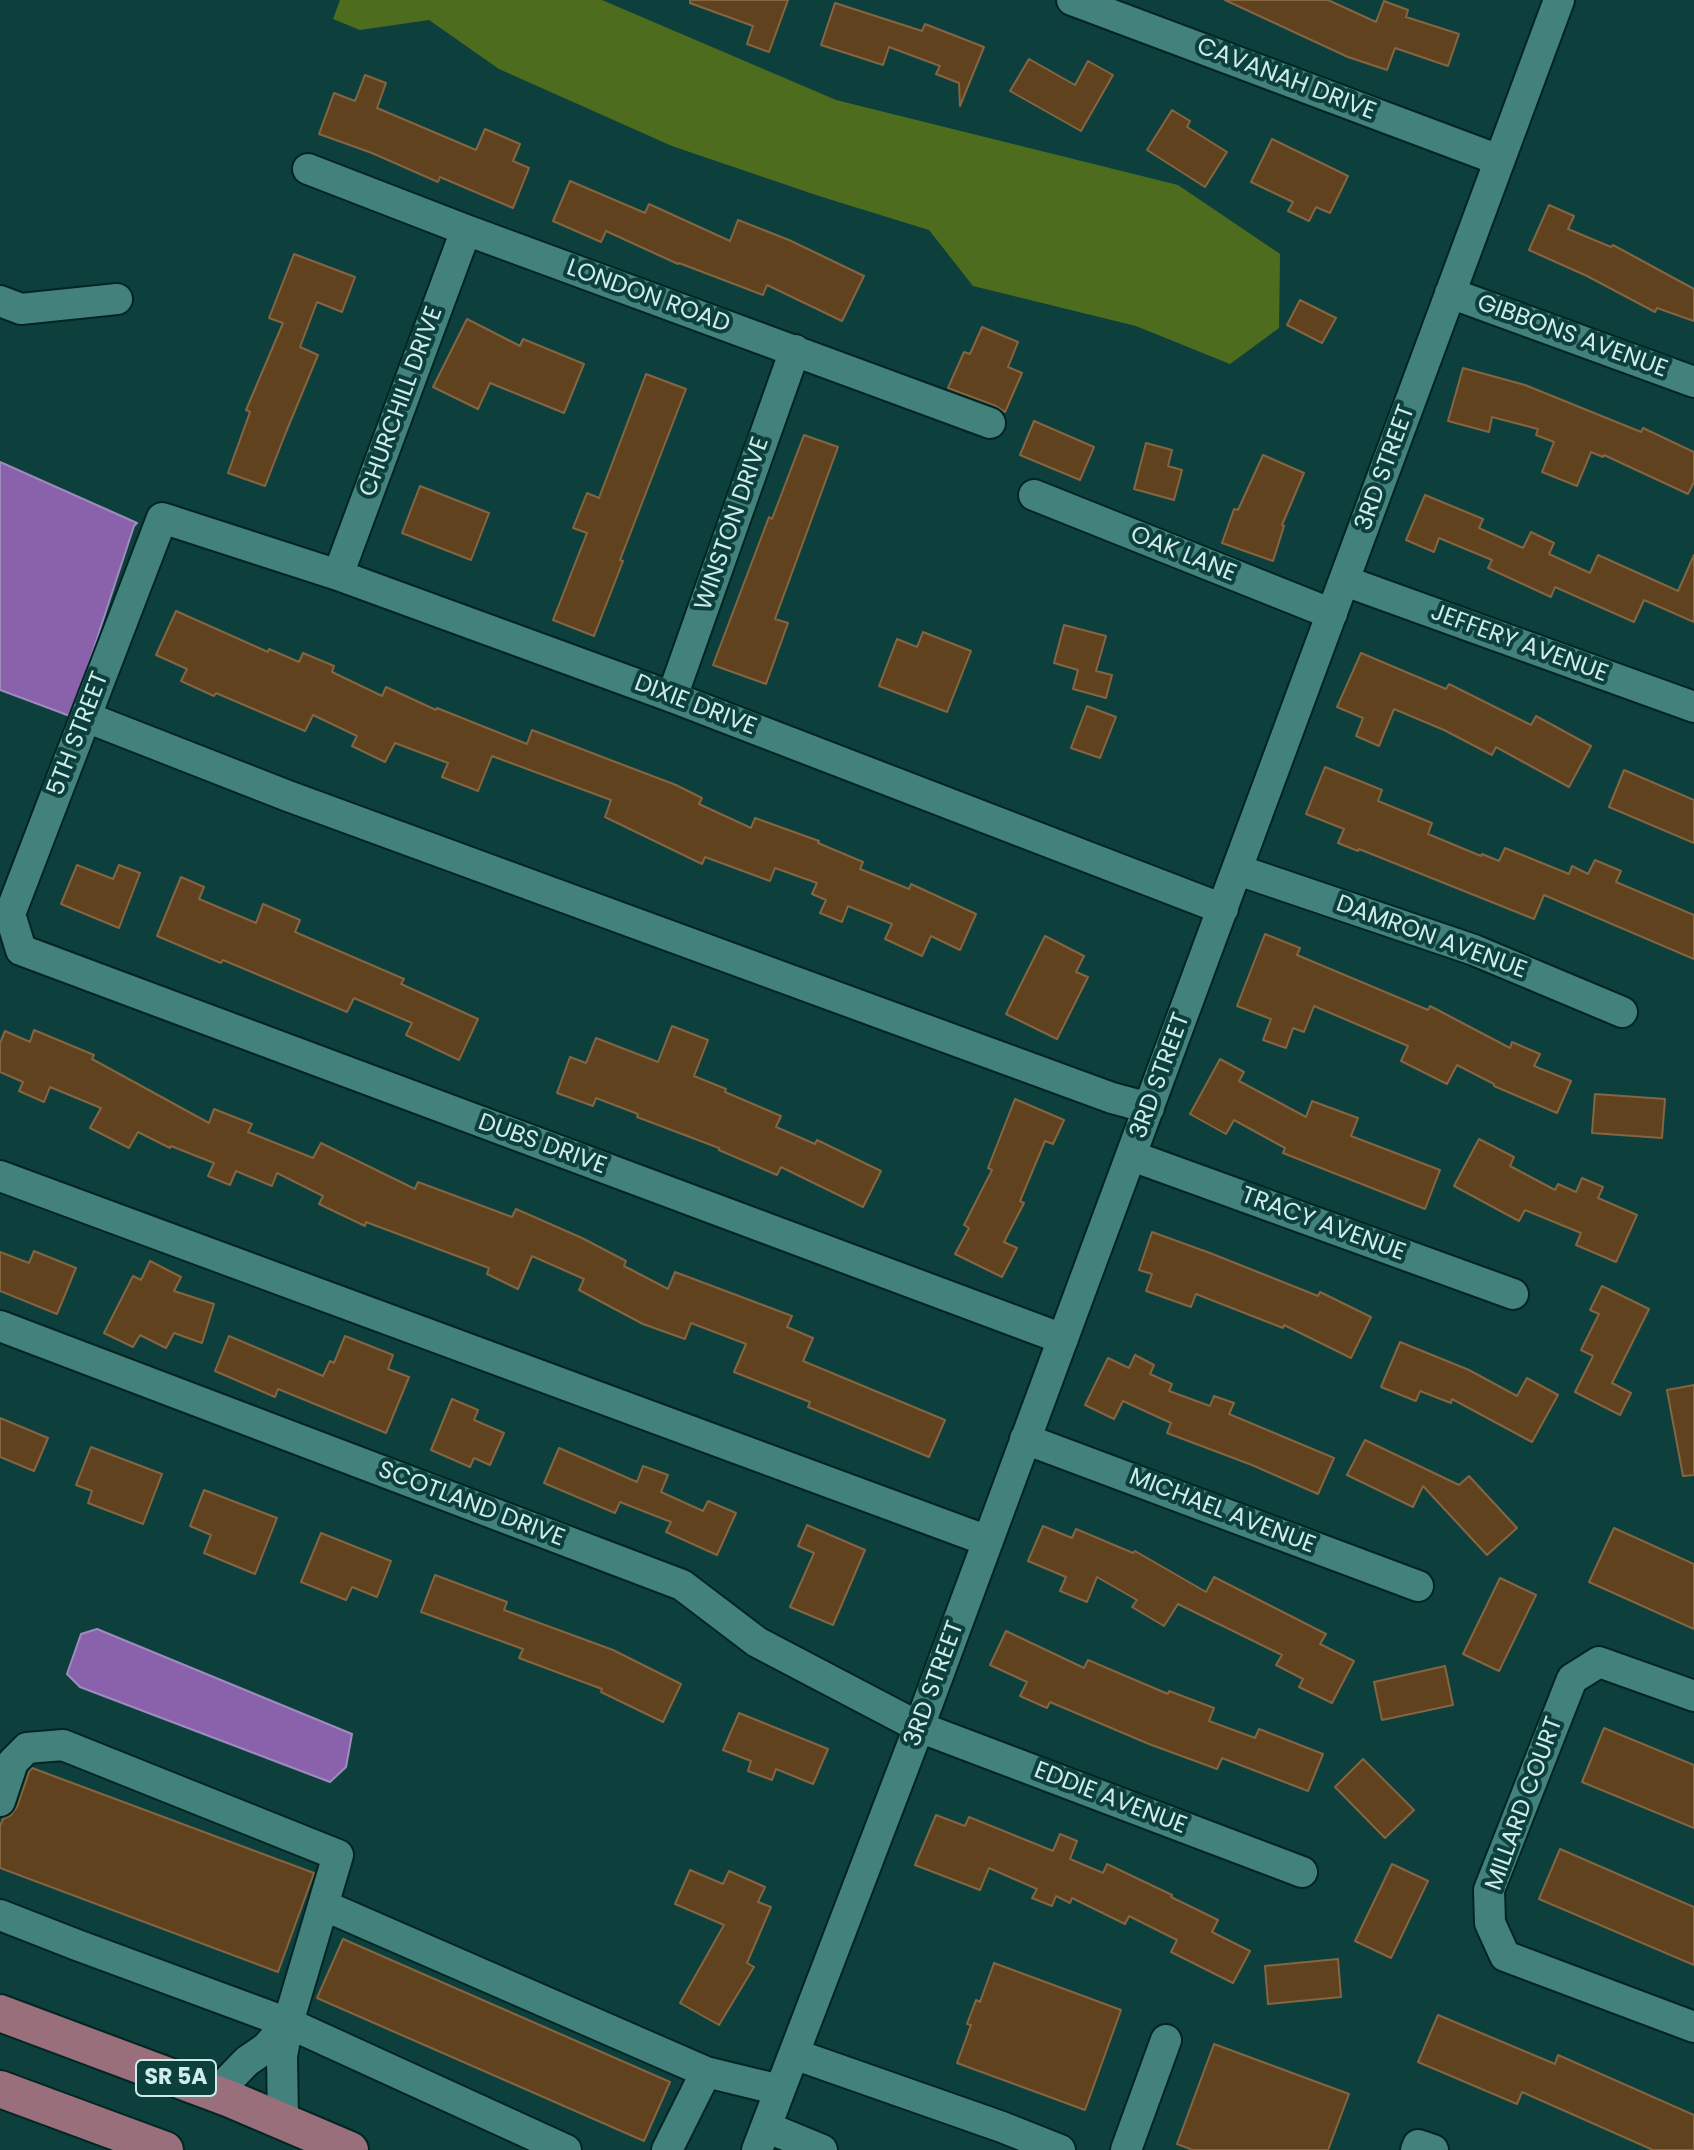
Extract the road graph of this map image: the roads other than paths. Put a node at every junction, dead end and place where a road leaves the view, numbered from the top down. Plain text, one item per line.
1 (1072, 0) edge
2 (1559, 0) edge
3 (1499, 160) junction
4 (308, 169) dead end
5 (466, 230) junction
6 (1450, 293) junction
7 (117, 299) dead end
8 (0, 301) edge
9 (795, 350) junction
10 (1694, 382) edge
11 (990, 423) dead end
12 (1034, 495) dead end
13 (162, 518) joint
14 (338, 575) junction
15 (1345, 581) junction
16 (1332, 614) junction
17 (672, 697) junction
18 (1694, 707) edge
19 (86, 717) junction
20 (1238, 870) junction
21 (1223, 909) junction
22 (12, 943) edge
23 (1622, 1012) dead end
24 (1149, 1108) junction
25 (1132, 1156) junction
26 (0, 1176) edge
27 (1513, 1294) dead end
28 (0, 1326) edge
29 (1063, 1339) junction
30 (1025, 1439) junction
31 (988, 1541) junction
32 (1418, 1586) dead end
33 (1694, 1696) edge
34 (919, 1727) junction
35 (0, 1801) edge
36 (1302, 1872) dead end
37 (323, 1905) junction
38 (0, 1915) edge
39 (0, 2013) edge
40 (288, 2023) junction
41 (1694, 2027) edge
42 (1166, 2040) dead end
43 (794, 2054) junction
44 (706, 2072) junction
45 (0, 2089) edge
46 (780, 2090) junction
47 (216, 2093) junction
48 (283, 2121) junction
49 (762, 2138) edge
50 (165, 2150) edge
51 (350, 2150) edge
52 (566, 2150) edge
53 (667, 2150) edge
54 (822, 2150) edge
55 (1060, 2150) edge
56 (1126, 2150) edge
57 (1416, 2150) edge
58 (1433, 2150) edge

1 - 3 street, CAVANAH DRIVE
2 - 3 street, 3RD STREET
3 - 6 street, 3RD STREET
4 - 5 street, LONDON ROAD
5 - 9 street, LONDON ROAD
5 - 14 street, CHURCHILL DRIVE
6 - 10 street, GIBBONS AVENUE
6 - 15 street, 3RD STREET
7 - 8 street
9 - 11 street, LONDON ROAD
9 - 17 street, WINSTON DRIVE
12 - 16 street, OAK LANE
13 - 14 street, DIXIE DRIVE
13 - 19 street, 5TH STREET
14 - 17 street, DIXIE DRIVE
15 - 16 street, 3RD STREET
15 - 18 street, JEFFERY AVENUE
16 - 20 street, 3RD STREET
17 - 21 street, DIXIE DRIVE
19 - 22 street, 5TH STREET
19 - 24 street
20 - 21 street, 3RD STREET
20 - 23 street, DAMRON AVENUE
21 - 24 street, 3RD STREET
22 - 29 street, DUBS DRIVE
24 - 25 street, 3RD STREET
25 - 27 street, TRACY AVENUE
25 - 29 street, 3RD STREET
26 - 31 street
28 - 34 street, SCOTLAND DRIVE
29 - 30 street, 3RD STREET
30 - 31 street, 3RD STREET
30 - 32 street, MICHAEL AVENUE
31 - 34 street, 3RD STREET
33 - 41 street, MILLARD COURT
34 - 36 street, EDDIE AVENUE
34 - 43 street, 3RD STREET
35 - 37 street
37 - 40 street
37 - 44 street
38 - 40 street
39 - 47 main road, SR 5A
40 - 47 street
40 - 48 street
40 - 52 street
42 - 56 street
43 - 46 street, 3RD STREET
43 - 55 street
44 - 46 street
44 - 53 street
45 - 50 main road
46 - 49 street, 3RD STREET
47 - 48 main road, SR 5A
48 - 51 main road, SR 5A
49 - 54 street
57 - 58 street

